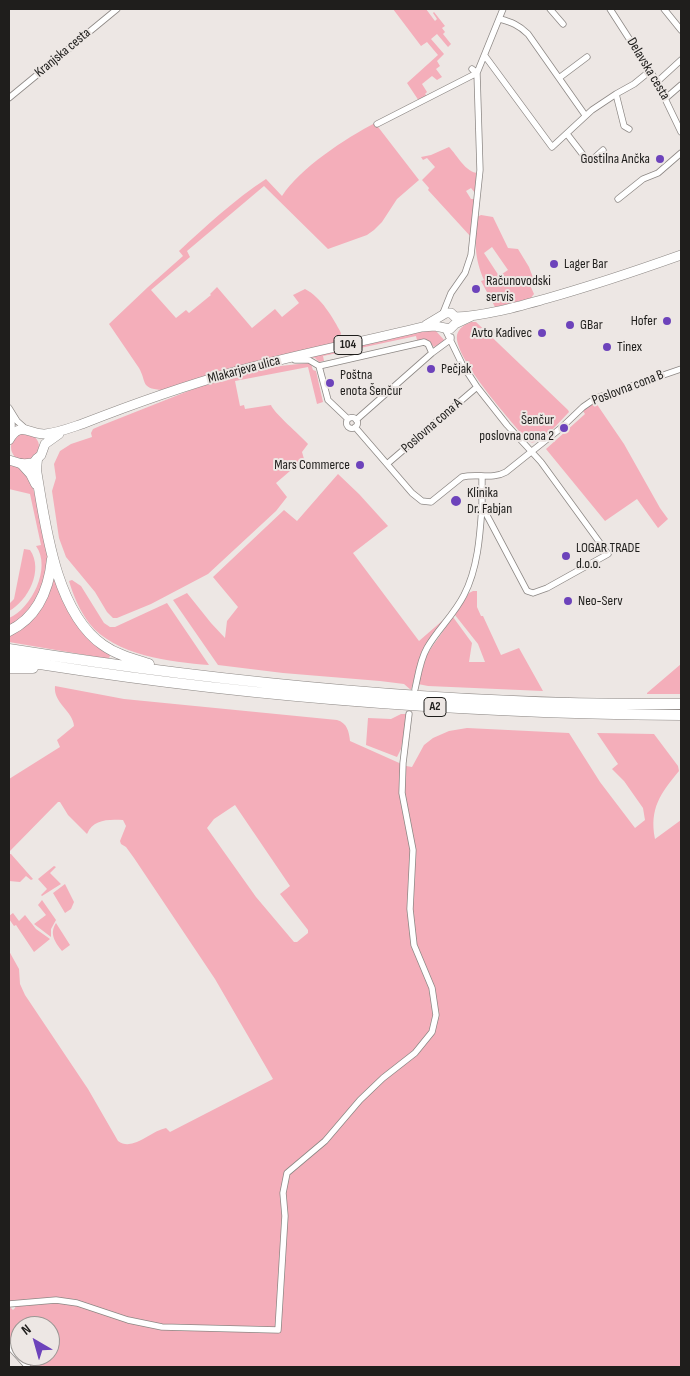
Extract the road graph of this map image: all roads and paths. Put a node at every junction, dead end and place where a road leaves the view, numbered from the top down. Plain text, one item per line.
1 (117, 9) edge
2 (503, 9) edge
3 (550, 9) edge
4 (610, 9) edge
5 (664, 9) edge
6 (500, 19) junction
7 (563, 24) dead end
8 (681, 30) edge
9 (485, 56) junction
10 (587, 57) dead end
11 (681, 60) edge
12 (474, 71) junction
13 (650, 71) junction
14 (559, 78) junction
15 (657, 82) junction
16 (681, 85) edge
17 (616, 94) junction
18 (9, 98) edge
19 (666, 98) junction
20 (586, 115) junction
21 (377, 124) dead end
22 (629, 129) dead end
23 (681, 130) edge
24 (567, 134) junction
25 (603, 150) dead end
26 (681, 153) edge
27 (618, 199) dead end
28 (681, 255) edge
29 (448, 321) junction
30 (451, 339) junction
31 (432, 353) junction
32 (273, 361) junction
33 (319, 366) junction
34 (681, 369) edge
35 (477, 387) junction
36 (9, 408) edge
37 (9, 412) edge
38 (348, 419) junction
39 (356, 420) junction
40 (355, 427) junction
41 (70, 428) junction
42 (26, 430) junction
43 (36, 433) junction
44 (10, 438) edge
45 (42, 449) junction
46 (532, 452) junction
47 (13, 459) edge
48 (37, 459) junction
49 (387, 464) junction
50 (482, 476) junction
51 (40, 494) junction
52 (482, 506) junction
53 (52, 553) junction
54 (9, 631) edge
55 (9, 649) edge
56 (9, 659) edge
57 (52, 666) junction
58 (9, 668) edge
59 (160, 671) junction
60 (415, 689) dead end
61 (681, 704) edge
62 (409, 714) dead end
63 (681, 715) edge
64 (9, 1304) edge
65 (9, 1346) edge
66 (28, 1367) edge

1 - 18 street, Kranjska cesta
2 - 6 street
3 - 7 street
4 - 13 street, Delavska cesta
5 - 8 street
6 - 9 street
6 - 14 street
9 - 12 street
9 - 24 street
10 - 14 street
11 - 15 street
12 - 21 street
12 - 29 street
13 - 15 street, Delavska cesta
13 - 17 street
14 - 20 street
15 - 19 street, Delavska cesta
16 - 19 street
17 - 20 street
17 - 22 street
19 - 23 street, Delavska cesta
20 - 24 street
24 - 25 street
26 - 27 street
28 - 29 main road
29 - 30 street
29 - 32 main road, Mlakarjeva ulica / 104
30 - 31 street
30 - 35 street
31 - 33 street
31 - 39 street
32 - 33 street
32 - 41 main road, Mlakarjeva ulica / 104
33 - 38 street
34 - 46 street, Poslovna cona B
35 - 46 street
35 - 49 street, Poslovna cona A
36 - 42 street
37 - 44 street
38 - 39 street
38 - 40 street
39 - 40 street
40 - 49 street
41 - 43 main road, 104
41 - 45 main road, 104
42 - 43 main road, 104
42 - 44 main road
43 - 45 main road
45 - 48 main road, 104
46 - 50 street
46 - 52 street
47 - 48 main road
47 - 51 highway
48 - 51 highway
49 - 50 street
50 - 52 street
51 - 53 highway
52 - 60 street
53 - 54 highway
53 - 59 highway
55 - 59 highway, A2
56 - 57 highway, A2
57 - 58 highway
57 - 63 highway, A2
59 - 61 highway, A2
62 - 64 street
65 - 66 street

